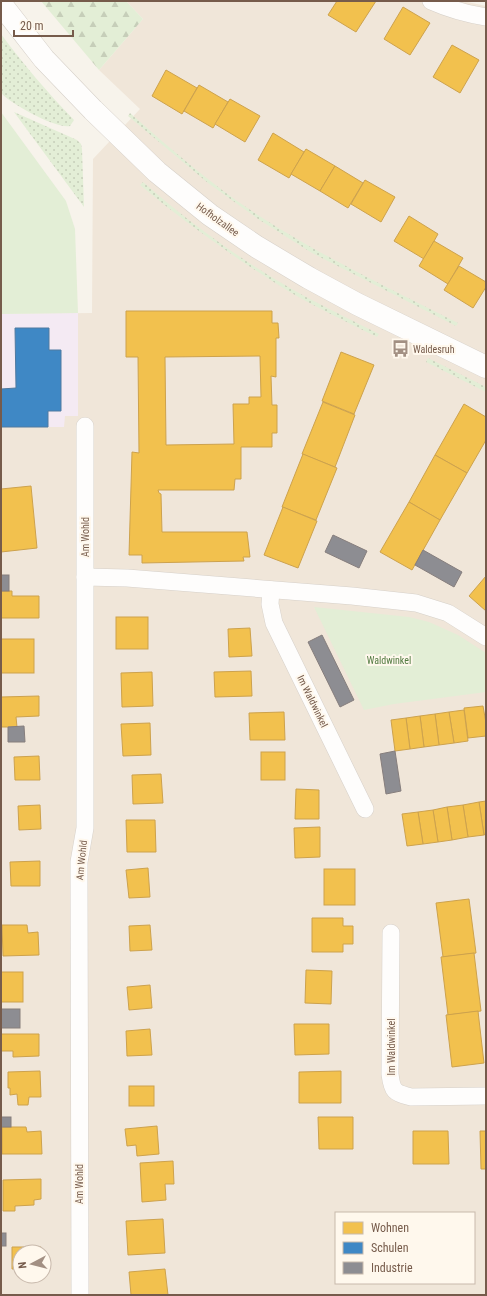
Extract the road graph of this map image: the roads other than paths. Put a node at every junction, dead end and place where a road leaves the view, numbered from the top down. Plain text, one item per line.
1 (431, 1) edge
2 (1, 4) edge
3 (486, 17) edge
4 (486, 368) edge
5 (85, 426) dead end
6 (85, 576) junction
7 (271, 590) junction
8 (486, 637) edge
9 (365, 809) dead end
10 (391, 933) dead end
11 (486, 1096) edge
12 (80, 1295) edge

1 - 3 street
2 - 4 street, Hofholzallee
5 - 6 street, Am Wohld
6 - 7 street
6 - 12 street, Am Wohld
7 - 8 street
7 - 9 street, Im Waldwinkel
10 - 11 street, Im Waldwinkel

